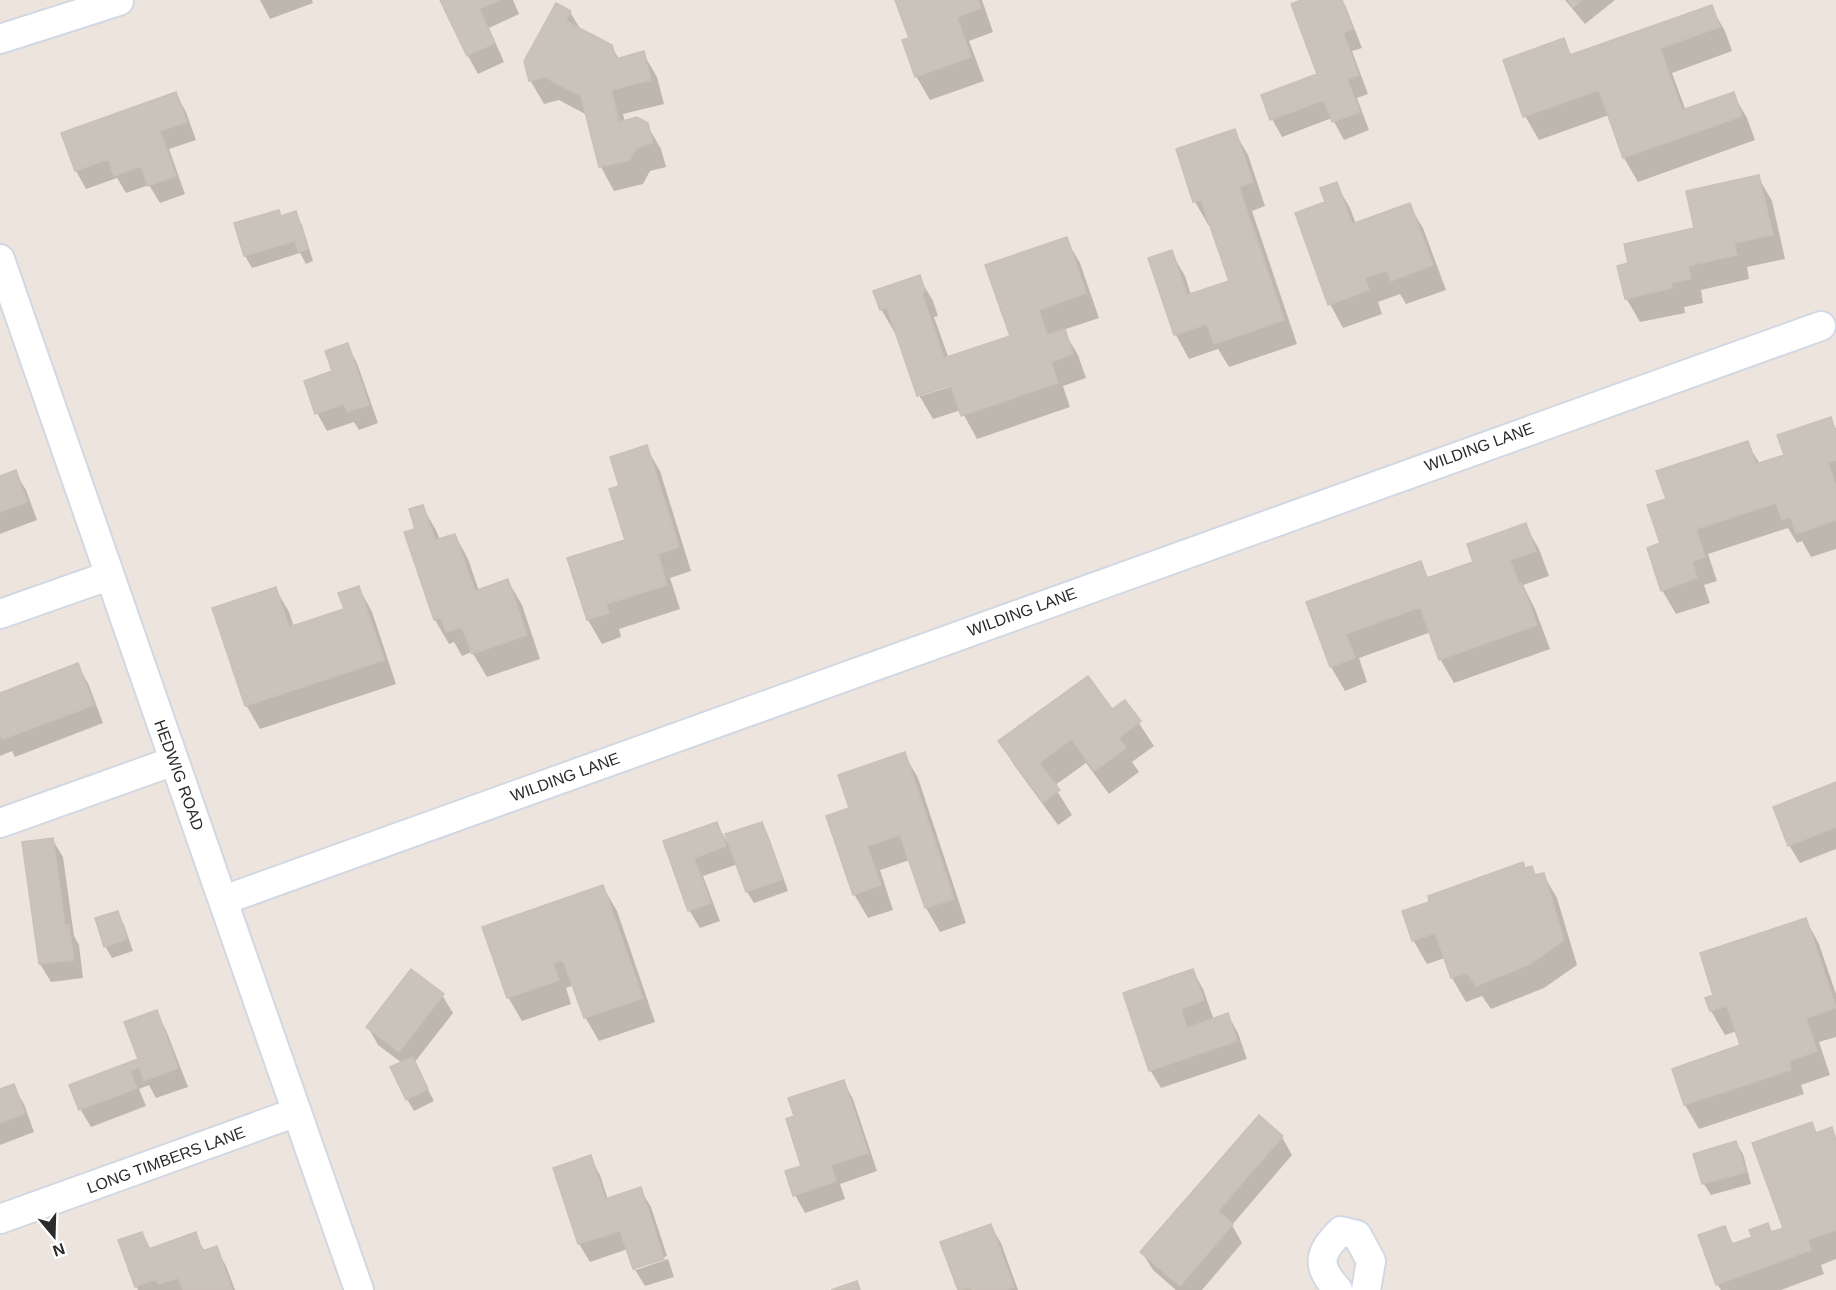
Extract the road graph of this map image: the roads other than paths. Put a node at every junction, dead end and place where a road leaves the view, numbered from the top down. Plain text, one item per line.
1 (119, 1) edge
2 (0, 39) edge
3 (0, 259) edge
4 (1821, 326) dead end
5 (108, 576) junction
6 (0, 614) edge
7 (174, 761) junction
8 (0, 823) edge
9 (224, 900) junction
10 (297, 1113) junction
11 (0, 1219) edge
12 (359, 1290) edge
13 (1338, 1290) edge
14 (1366, 1290) edge

1 - 2 street
3 - 5 street, HEDWIG ROAD
4 - 9 street, WILDING LANE
5 - 6 street
5 - 7 street, HEDWIG ROAD
7 - 8 street
7 - 9 street, HEDWIG ROAD
9 - 10 street, HEDWIG ROAD
10 - 11 street, LONG TIMBERS LANE
10 - 12 street, HEDWIG ROAD
13 - 14 street

